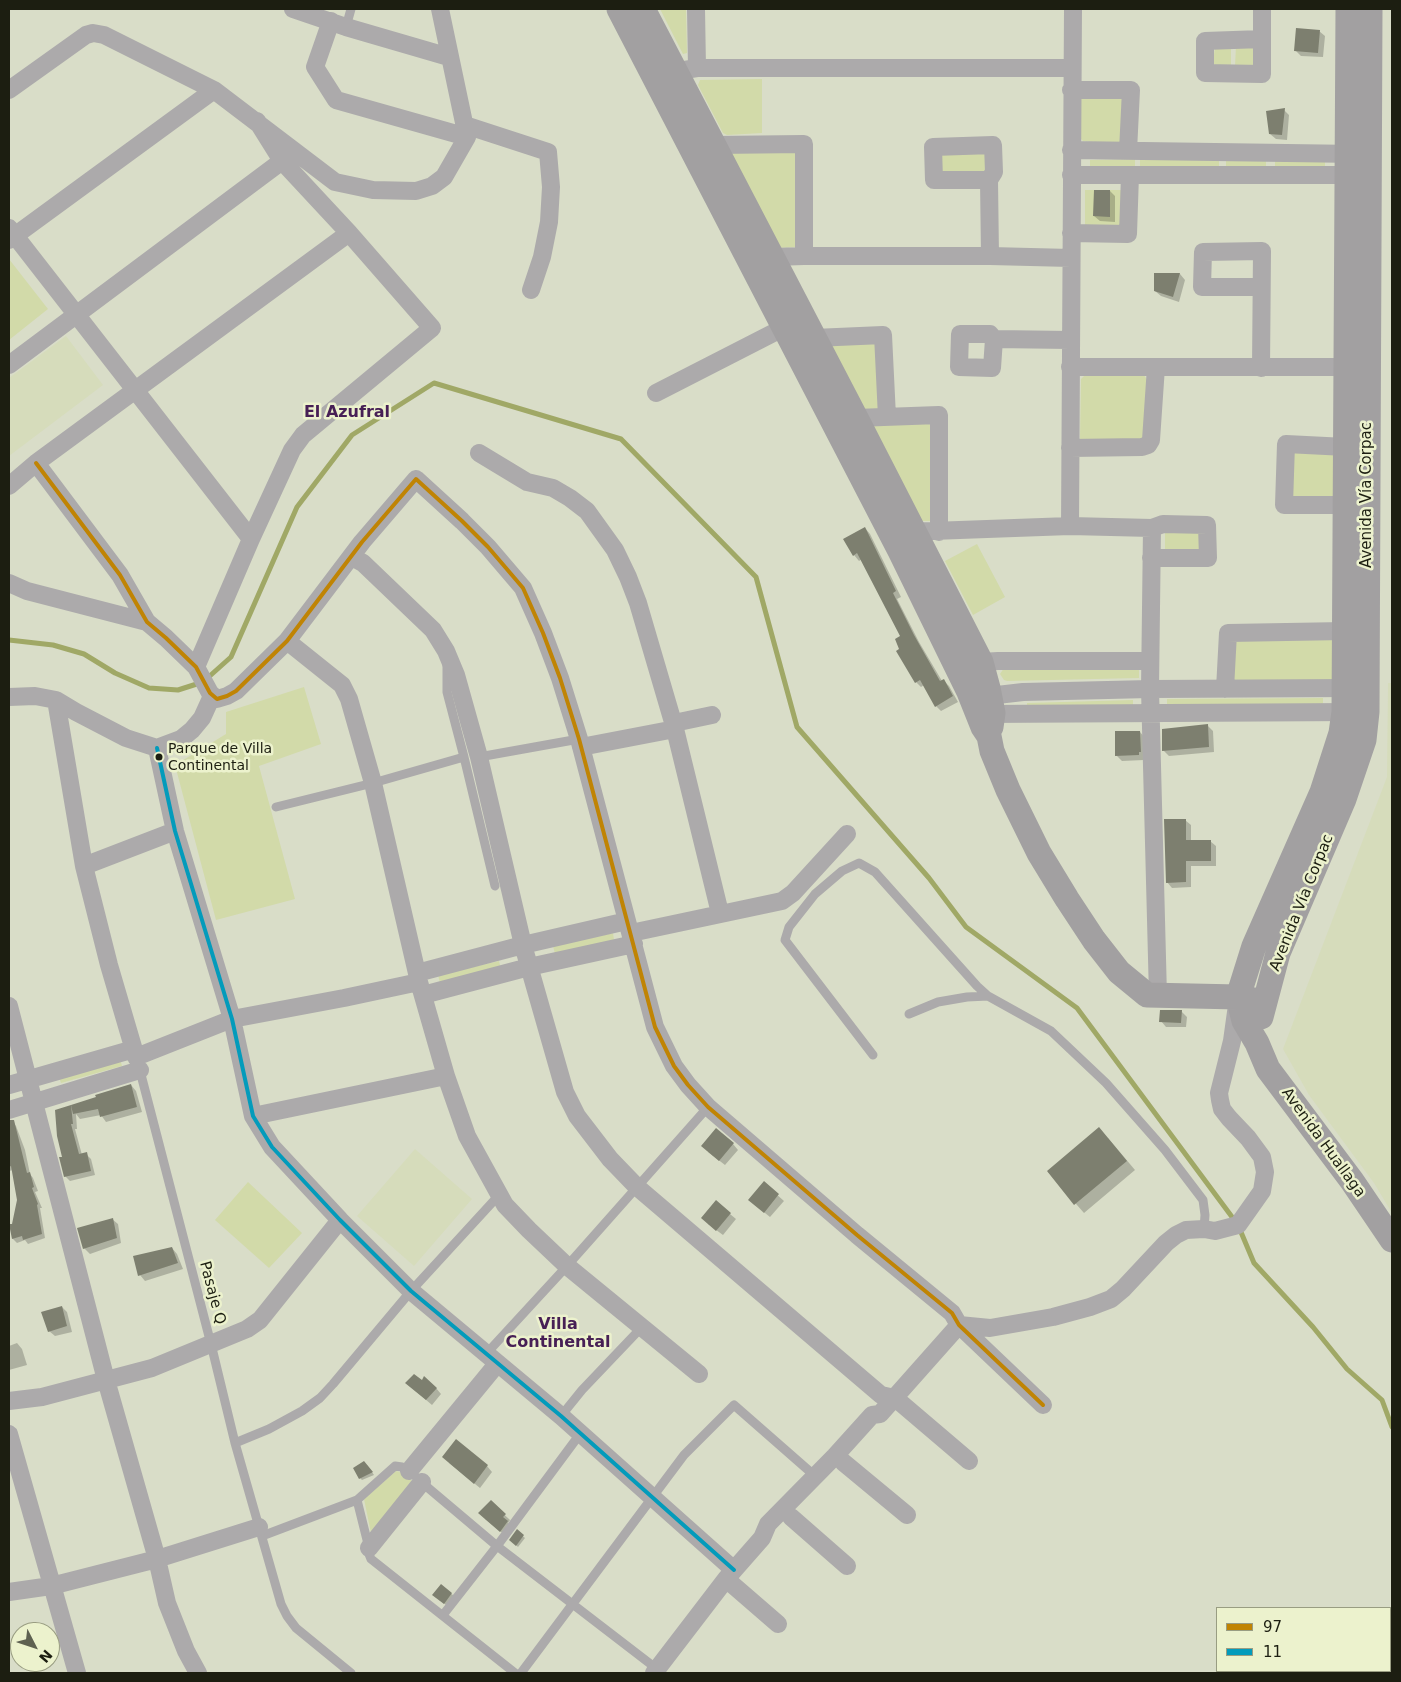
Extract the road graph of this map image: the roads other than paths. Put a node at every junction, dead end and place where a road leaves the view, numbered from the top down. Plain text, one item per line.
1 (293, 9) edge
2 (350, 9) edge
3 (440, 9) edge
4 (620, 9) edge
5 (643, 9) edge
6 (696, 9) edge
7 (1073, 9) edge
8 (1262, 9) edge
9 (1348, 9) edge
10 (1370, 9) edge
11 (339, 24) junction
12 (1262, 39) junction
13 (449, 58) junction
14 (1072, 68) junction
15 (675, 72) junction
16 (9, 90) edge
17 (214, 90) junction
18 (1071, 90) junction
19 (256, 121) junction
20 (466, 131) junction
21 (714, 145) junction
22 (1071, 150) junction
23 (1128, 151) junction
24 (282, 161) junction
25 (1358, 164) junction
26 (1071, 175) junction
27 (1130, 175) junction
28 (989, 180) dead end
29 (349, 233) junction
30 (1071, 233) junction
31 (11, 235) edge
32 (804, 256) junction
33 (990, 256) junction
34 (1071, 258) junction
35 (761, 261) junction
36 (1261, 287) dead end
37 (531, 290) dead end
38 (75, 314) junction
39 (783, 328) junction
40 (814, 338) junction
41 (994, 339) dead end
42 (1070, 340) junction
43 (9, 365) edge
44 (1070, 367) junction
45 (1156, 367) junction
46 (1357, 367) junction
47 (1260, 368) junction
48 (135, 390) junction
49 (656, 393) dead end
50 (887, 417) junction
51 (856, 418) junction
52 (1346, 447) junction
53 (1070, 448) junction
54 (479, 453) dead end
55 (36, 463) junction
56 (9, 486) edge
57 (1346, 505) junction
58 (1070, 526) junction
59 (1152, 528) junction
60 (902, 532) junction
61 (939, 532) junction
62 (251, 539) junction
63 (352, 557) junction
64 (1151, 558) junction
65 (9, 583) edge
66 (147, 622) junction
67 (1345, 631) junction
68 (287, 641) junction
69 (1150, 661) junction
70 (981, 662) junction
71 (196, 667) junction
72 (1150, 689) junction
73 (1225, 689) junction
74 (211, 695) junction
75 (9, 697) edge
76 (56, 700) junction
77 (1356, 700) junction
78 (984, 711) junction
79 (1151, 713) junction
80 (712, 715) dead end
81 (675, 726) junction
82 (580, 743) junction
83 (157, 748) junction
84 (472, 757) junction
85 (373, 783) junction
86 (276, 807) dead end
87 (175, 831) junction
88 (847, 834) dead end
89 (84, 866) junction
90 (495, 886) dead end
91 (720, 913) junction
92 (631, 932) junction
93 (522, 945) junction
94 (529, 967) junction
95 (420, 983) junction
96 (988, 996) junction
97 (1158, 996) junction
98 (1238, 997) junction
99 (1265, 1002) junction
100 (9, 1006) edge
101 (909, 1014) dead end
102 (232, 1019) junction
103 (1257, 1043) junction
104 (873, 1055) dead end
105 (137, 1059) junction
106 (1225, 1068) junction
107 (446, 1076) junction
108 (28, 1079) junction
109 (9, 1085) edge
110 (34, 1102) junction
111 (708, 1107) junction
112 (9, 1110) edge
113 (252, 1116) junction
114 (637, 1187) junction
115 (500, 1194) junction
116 (340, 1220) junction
117 (1204, 1229) junction
118 (1392, 1240) edge
119 (567, 1266) junction
120 (411, 1291) junction
121 (959, 1325) junction
122 (642, 1327) junction
123 (211, 1344) junction
124 (492, 1359) junction
125 (699, 1374) dead end
126 (106, 1380) junction
127 (895, 1398) junction
128 (9, 1401) edge
129 (1042, 1404) dead end
130 (880, 1414) junction
131 (561, 1416) junction
132 (9, 1434) edge
133 (580, 1434) junction
134 (235, 1443) junction
135 (969, 1461) dead end
136 (843, 1462) junction
137 (815, 1476) junction
138 (415, 1477) junction
139 (653, 1497) junction
140 (357, 1500) junction
141 (907, 1515) dead end
142 (791, 1517) junction
143 (260, 1532) junction
144 (762, 1538) junction
145 (497, 1546) junction
146 (369, 1548) junction
147 (157, 1559) junction
148 (847, 1566) dead end
149 (730, 1574) junction
150 (51, 1586) junction
151 (9, 1592) edge
152 (573, 1603) junction
153 (444, 1615) junction
154 (778, 1624) dead end
155 (656, 1671) edge
156 (77, 1673) edge
157 (198, 1673) edge
158 (351, 1673) edge
159 (515, 1673) edge
160 (522, 1673) edge

1 - 11 street
2 - 11 lane
3 - 13 street
4 - 15 main road
5 - 15 main road
6 - 15 street
7 - 14 street
8 - 12 street
9 - 25 main road, Avenida Vía Corpac
10 - 25 main road, Avenida Vía Corpac
11 - 13 street
11 - 20 street
12 - 12 street
13 - 20 street
14 - 15 street
14 - 18 street
15 - 21 main road
15 - 35 main road
16 - 17 street
17 - 19 street
17 - 31 street
18 - 22 street
18 - 23 street
19 - 20 street
19 - 24 street
20 - 37 street
21 - 32 street
21 - 35 main road
22 - 23 street
22 - 26 street
23 - 25 street
24 - 29 street
24 - 38 street
25 - 27 street
25 - 46 main road, Avenida Vía Corpac
26 - 27 street
26 - 30 street
27 - 30 street
28 - 33 street
29 - 48 street
29 - 62 street
30 - 34 street
31 - 38 street
32 - 33 street
32 - 35 street
33 - 34 street
34 - 42 street
35 - 39 main road
35 - 40 main road
36 - 47 street
38 - 43 street
38 - 48 street
39 - 49 street
39 - 60 main road
40 - 50 street
40 - 51 main road
41 - 42 street
42 - 44 street
44 - 45 street
44 - 53 street
45 - 47 street
45 - 53 street
46 - 47 street
46 - 52 main road, Avenida Vía Corpac
46 - 77 main road, Avenida Vía Corpac
48 - 55 street
48 - 62 street
50 - 51 street
50 - 61 street
51 - 60 main road
52 - 57 main road, Avenida Vía Corpac
52 - 57 street
53 - 58 street
54 - 81 street
55 - 56 street
55 - 66 street
57 - 67 main road, Avenida Vía Corpac
58 - 59 street
58 - 61 street
59 - 64 street
59 - 64 street
60 - 61 street
60 - 70 main road
60 - 78 main road
62 - 71 street
63 - 68 street
63 - 82 street
63 - 84 street
64 - 69 street
65 - 66 street
66 - 71 street
67 - 73 street
67 - 77 main road, Avenida Vía Corpac
68 - 74 street
68 - 85 street
69 - 70 street
69 - 72 street
70 - 78 main road
71 - 74 street
72 - 73 street
72 - 78 street
72 - 79 street
73 - 77 street
74 - 83 street
75 - 76 street
76 - 83 street
76 - 89 street
77 - 79 street
77 - 98 main road, Avenida Vía Corpac
77 - 99 main road, Avenida Vía Corpac
78 - 79 street
78 - 97 main road
79 - 97 street
80 - 81 street
81 - 82 street
81 - 91 street
82 - 84 lane
82 - 92 street
83 - 87 street
84 - 85 lane
84 - 90 lane
84 - 93 street
85 - 86 lane
85 - 95 street
87 - 89 street
87 - 102 street
88 - 91 street
89 - 105 street
91 - 92 street
92 - 93 street
92 - 94 street
92 - 111 street
93 - 94 street
93 - 95 street
94 - 95 street
94 - 114 street
95 - 102 street
95 - 107 street
96 - 101 lane
96 - 104 lane
96 - 117 lane
97 - 98 main road
98 - 99 main road
98 - 103 main road
98 - 106 street
99 - 103 main road, Avenida Vía Corpac
100 - 108 street
102 - 105 street
102 - 113 street
103 - 106 street
103 - 118 main road, Avenida Huallaga
105 - 108 street
105 - 110 street
105 - 123 lane, Pasaje Q
106 - 117 street
107 - 113 street
107 - 115 street
108 - 109 street
108 - 110 street
110 - 112 street
110 - 126 street
111 - 114 lane
111 - 121 street
113 - 116 street
114 - 119 lane
114 - 127 street
115 - 119 street
115 - 120 lane
116 - 120 street
116 - 123 street
117 - 121 street
119 - 122 street
119 - 124 lane
120 - 124 street
120 - 134 lane
121 - 127 street
121 - 129 street
122 - 125 street
122 - 131 lane
123 - 126 street
123 - 134 lane, Pasaje Q
124 - 131 street
124 - 138 street
126 - 128 street
126 - 147 street
127 - 130 street
127 - 135 street
130 - 136 street
130 - 137 street
131 - 133 street
132 - 150 street
133 - 139 street
133 - 145 lane
134 - 143 lane, Pasaje Q
136 - 141 street
136 - 142 street
137 - 139 lane
137 - 144 street
138 - 140 lane
138 - 145 lane
138 - 146 street
139 - 149 street
139 - 152 lane
140 - 143 lane
140 - 146 lane
142 - 144 street
142 - 148 street
143 - 147 street
143 - 158 lane, Pasaje Q
144 - 149 street
145 - 152 lane
145 - 153 lane
146 - 153 lane
147 - 150 street
147 - 157 street
149 - 154 street
149 - 155 street
150 - 151 street
150 - 156 street
152 - 155 lane
152 - 160 lane
153 - 159 lane

